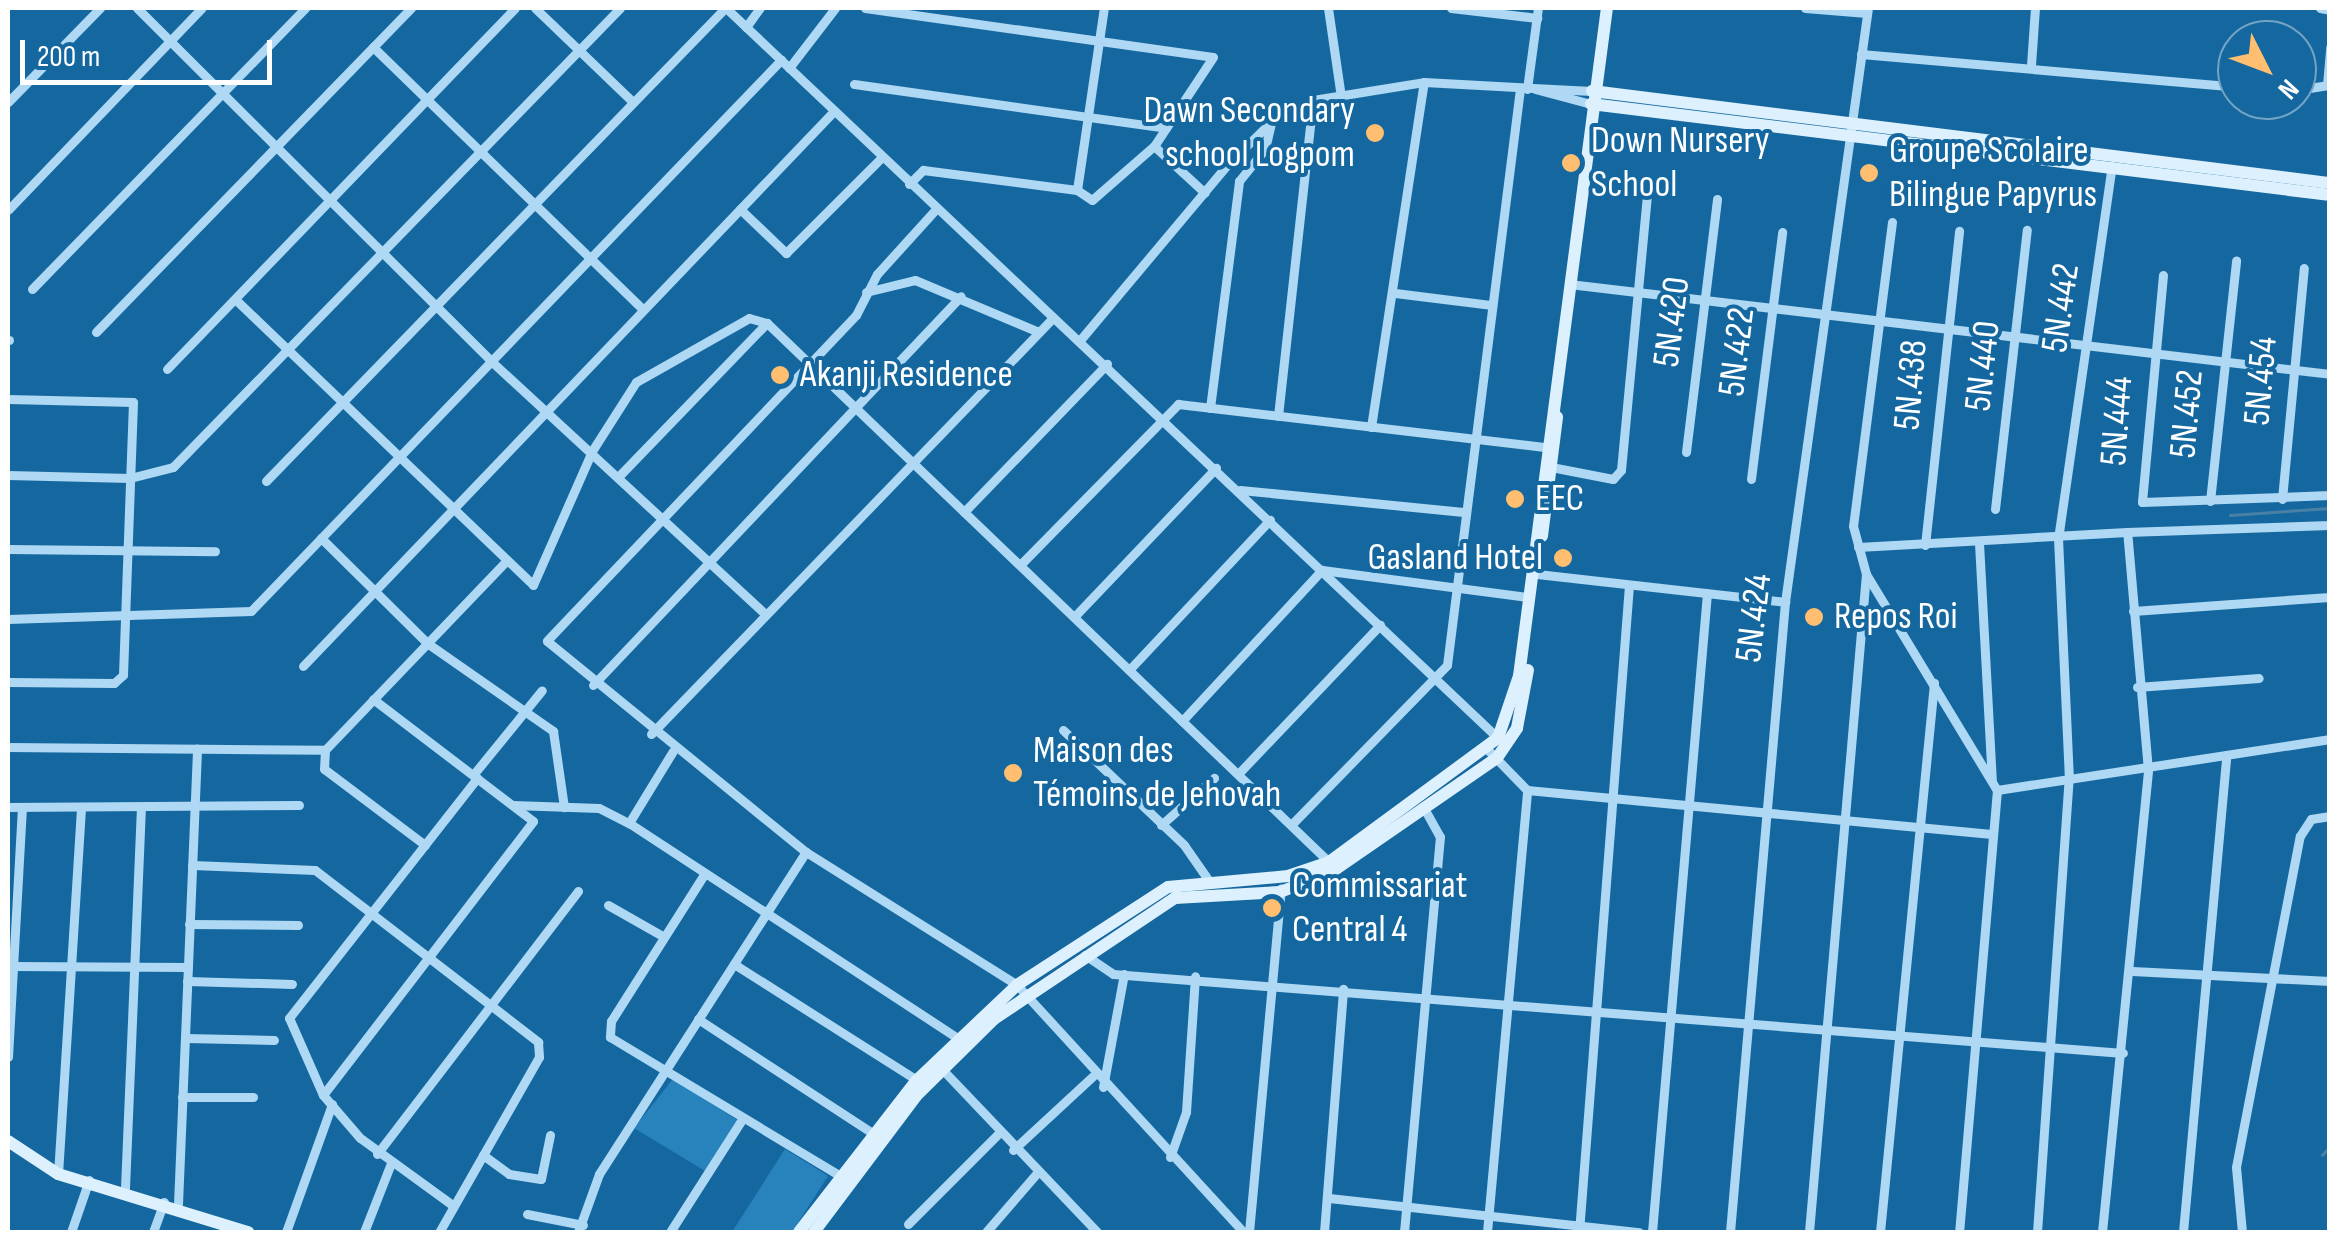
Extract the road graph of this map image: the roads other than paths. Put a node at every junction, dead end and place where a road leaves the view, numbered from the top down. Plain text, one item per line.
1 (100, 8) edge
2 (137, 8) edge
3 (202, 8) edge
4 (304, 8) edge
5 (410, 8) edge
6 (515, 8) edge
7 (535, 8) edge
8 (620, 8) edge
9 (726, 8) edge
10 (760, 8) edge
11 (835, 8) edge
12 (864, 8) edge
13 (1104, 8) edge
14 (1328, 8) edge
15 (1451, 8) edge
16 (1607, 8) edge
17 (1806, 8) edge
18 (2035, 8) edge
19 (2320, 8) edge
20 (1867, 10) edge
21 (2330, 10) edge
22 (1537, 13) edge
23 (746, 27) junction
24 (171, 40) junction
25 (1100, 40) junction
26 (373, 46) junction
27 (2330, 47) edge
28 (580, 50) junction
29 (1862, 54) junction
30 (785, 64) junction
31 (2031, 65) junction
32 (1424, 82) junction
33 (854, 84) dead end
34 (2217, 85) edge
35 (2317, 87) edge
36 (1527, 89) junction
37 (1340, 90) junction
38 (224, 91) junction
39 (1596, 95) junction
40 (427, 99) junction
41 (1313, 100) junction
42 (8, 102) edge
43 (633, 102) junction
44 (834, 111) junction
45 (1089, 116) junction
46 (1271, 122) junction
47 (1166, 128) junction
48 (1854, 130) junction
49 (278, 144) junction
50 (1154, 146) junction
51 (481, 152) junction
52 (2114, 154) junction
53 (882, 158) junction
54 (2111, 170) junction
55 (2330, 183) edge
56 (909, 184) junction
57 (2304, 186) junction
58 (1648, 187) dead end
59 (1077, 190) junction
60 (1205, 193) junction
61 (2330, 195) edge
62 (333, 197) junction
63 (1716, 198) dead end
64 (534, 204) junction
65 (740, 209) junction
66 (8, 210) edge
67 (936, 210) junction
68 (1892, 222) dead end
69 (2027, 230) dead end
70 (1959, 231) dead end
71 (1782, 232) dead end
72 (388, 249) junction
73 (590, 258) junction
74 (2236, 260) dead end
75 (2304, 268) dead end
76 (2163, 274) dead end
77 (1570, 284) junction
78 (1635, 286) junction
79 (32, 288) dead end
80 (866, 292) junction
81 (1396, 294) junction
82 (1706, 294) junction
83 (961, 296) junction
84 (234, 299) junction
85 (1774, 302) junction
86 (1492, 305) junction
87 (437, 307) junction
88 (1825, 308) junction
89 (643, 310) junction
90 (1878, 317) junction
91 (1051, 320) junction
92 (767, 323) junction
93 (1946, 323) junction
94 (96, 332) dead end
95 (1039, 332) junction
96 (2017, 333) junction
97 (1081, 339) junction
98 (2086, 344) junction
99 (2152, 350) junction
100 (289, 352) junction
101 (2222, 360) junction
102 (491, 361) junction
103 (1106, 364) junction
104 (811, 365) junction
105 (2290, 368) junction
106 (168, 369) dead end
107 (2330, 374) edge
108 (8, 398) edge
109 (342, 403) junction
110 (854, 407) junction
111 (1210, 408) junction
112 (547, 411) junction
113 (1278, 416) junction
114 (1164, 419) junction
115 (1372, 427) junction
116 (1475, 439) junction
117 (1549, 448) junction
118 (592, 451) junction
119 (1686, 452) dead end
120 (399, 458) junction
121 (913, 463) junction
122 (1552, 467) junction
123 (1216, 468) junction
124 (8, 475) edge
125 (620, 476) junction
126 (130, 478) junction
127 (1751, 479) dead end
128 (266, 481) dead end
129 (1238, 490) junction
130 (2330, 495) edge
131 (2282, 499) junction
132 (2210, 501) junction
133 (452, 510) junction
134 (1995, 510) dead end
135 (964, 512) junction
136 (1466, 512) junction
137 (665, 518) junction
138 (1270, 520) junction
139 (2330, 525) edge
140 (2126, 532) junction
141 (321, 538) junction
142 (2058, 539) junction
143 (1979, 543) junction
144 (1926, 545) junction
145 (1858, 547) junction
146 (8, 548) edge
147 (127, 550) junction
148 (215, 551) dead end
149 (708, 559) junction
150 (506, 561) junction
151 (1020, 565) junction
152 (1322, 570) junction
153 (1537, 574) junction
154 (1866, 574) junction
155 (1630, 585) junction
156 (1456, 588) junction
157 (375, 591) junction
158 (1707, 593) junction
159 (1526, 597) junction
160 (2330, 598) edge
161 (1785, 602) junction
162 (2133, 610) junction
163 (766, 615) junction
164 (1074, 617) junction
165 (8, 619) edge
166 (123, 620) junction
167 (1380, 625) junction
168 (428, 643) junction
169 (303, 666) dead end
170 (1129, 670) junction
171 (1435, 677) junction
172 (2259, 678) dead end
173 (1934, 680) junction
174 (8, 682) edge
175 (593, 685) junction
176 (2138, 687) junction
177 (542, 690) dead end
178 (374, 699) junction
179 (521, 715) junction
180 (1182, 721) junction
181 (1063, 730) dead end
182 (651, 734) junction
183 (1498, 738) junction
184 (2330, 739) edge
185 (8, 747) edge
186 (197, 748) junction
187 (325, 750) junction
188 (673, 750) junction
189 (1492, 754) junction
190 (2226, 755) junction
191 (2148, 770) junction
192 (1238, 774) junction
193 (474, 777) junction
194 (1214, 778) dead end
195 (2069, 780) junction
196 (1994, 786) junction
197 (1527, 790) junction
198 (1615, 794) junction
199 (1692, 801) junction
200 (1421, 803) junction
201 (194, 805) junction
202 (299, 805) dead end
203 (511, 805) junction
204 (8, 807) edge
205 (22, 807) junction
206 (141, 807) junction
207 (564, 807) junction
208 (1764, 809) junction
209 (81, 810) junction
210 (1841, 816) junction
211 (2330, 816) edge
212 (628, 823) junction
213 (1291, 824) junction
214 (1161, 825) junction
215 (1921, 828) junction
216 (1989, 834) junction
217 (425, 845) junction
218 (806, 852) junction
219 (1330, 862) junction
220 (192, 865) junction
221 (705, 873) junction
222 (1282, 876) junction
223 (1207, 878) junction
224 (578, 891) dead end
225 (1280, 892) junction
226 (608, 905) dead end
227 (766, 913) junction
228 (374, 915) junction
229 (190, 924) junction
230 (298, 925) dead end
231 (664, 937) junction
232 (1083, 954) junction
233 (431, 959) junction
234 (734, 964) junction
235 (10, 966) edge
236 (188, 967) junction
237 (74, 968) junction
238 (134, 968) junction
239 (2132, 970) junction
240 (1124, 974) junction
241 (1195, 976) junction
242 (2210, 977) junction
243 (187, 981) junction
244 (2330, 981) edge
245 (292, 984) dead end
246 (1273, 984) junction
247 (2272, 985) junction
248 (1343, 990) junction
249 (1020, 991) junction
250 (1425, 997) junction
251 (1509, 1003) junction
252 (492, 1006) junction
253 (1595, 1009) junction
254 (1670, 1016) junction
255 (698, 1020) junction
256 (1744, 1025) junction
257 (1826, 1034) junction
258 (185, 1038) junction
259 (957, 1038) junction
260 (1899, 1038) junction
261 (274, 1040) dead end
262 (1976, 1042) junction
263 (2053, 1048) junction
264 (2122, 1053) junction
265 (8, 1057) edge
266 (938, 1064) junction
267 (664, 1071) junction
268 (1093, 1076) junction
269 (917, 1080) junction
270 (1104, 1087) junction
271 (322, 1095) junction
272 (182, 1096) junction
273 (253, 1097) dead end
274 (332, 1104) junction
275 (744, 1118) junction
276 (872, 1132) junction
277 (1000, 1133) junction
278 (550, 1135) dead end
279 (8, 1141) edge
280 (1013, 1150) junction
281 (378, 1154) junction
282 (483, 1155) junction
283 (1170, 1157) junction
284 (391, 1163) junction
285 (58, 1174) junction
286 (1036, 1174) junction
287 (839, 1175) junction
288 (89, 1180) junction
289 (125, 1188) junction
290 (1329, 1198) junction
291 (171, 1203) junction
292 (451, 1204) junction
293 (1406, 1213) junction
294 (527, 1214) dead end
295 (1488, 1217) junction
296 (908, 1224) dead end
297 (231, 1229) edge
298 (580, 1229) edge
299 (1579, 1229) edge
300 (820, 1230) edge
301 (443, 1231) edge
302 (71, 1232) edge
303 (153, 1232) edge
304 (248, 1232) edge
305 (286, 1232) edge
306 (364, 1232) edge
307 (670, 1232) edge
308 (799, 1232) edge
309 (986, 1232) edge
310 (1097, 1232) edge
311 (1250, 1232) edge
312 (1324, 1232) edge
313 (1404, 1232) edge
314 (1487, 1232) edge
315 (1640, 1232) edge
316 (1652, 1232) edge
317 (1730, 1232) edge
318 (1808, 1232) edge
319 (1880, 1232) edge
320 (1959, 1232) edge
321 (2037, 1232) edge
322 (2102, 1232) edge
323 (2183, 1232) edge
324 (2242, 1232) edge

1 - 42 street
2 - 24 street
3 - 24 street
4 - 38 street
5 - 26 street
6 - 40 street
7 - 28 street
8 - 28 street
9 - 23 street
9 - 43 street
10 - 23 street
11 - 30 street
12 - 25 street
13 - 25 street
14 - 37 street
15 - 22 street
16 - 39 main road
17 - 20 street
18 - 31 street
19 - 21 street
20 - 29 street, 5N.424
22 - 36 street
23 - 30 street
24 - 38 street
24 - 66 street
25 - 45 street
25 - 47 street
26 - 40 street
26 - 49 street
27 - 35 street
28 - 43 street
28 - 51 street
29 - 31 street
29 - 48 street, 5N.424
30 - 44 street
30 - 73 street
31 - 34 street
32 - 36 street
32 - 37 street
32 - 81 street
33 - 45 street
36 - 39 street
36 - 86 street
37 - 41 street
38 - 49 street
38 - 79 street
39 - 48 main road
39 - 77 main road
40 - 51 street
40 - 62 street
41 - 46 street
41 - 113 street
43 - 64 street
44 - 53 street
44 - 65 street
45 - 47 street
45 - 59 street
46 - 60 street
46 - 111 street
47 - 50 street
48 - 52 main road
48 - 54 main road
48 - 88 street, 5N.424
49 - 62 street
49 - 94 street
50 - 59 street
50 - 60 street
51 - 64 street
51 - 72 street
52 - 54 street, 5N.442
52 - 57 main road
53 - 56 street
53 - 65 street
54 - 57 main road
54 - 98 street, 5N.442
55 - 57 main road
56 - 59 street
56 - 67 street
57 - 61 main road
58 - 78 street
60 - 97 street
62 - 72 street
62 - 84 street
63 - 82 street, 5N.420
64 - 73 street
64 - 87 street
65 - 89 street
67 - 80 street
67 - 91 street
68 - 90 street
69 - 96 street, 5N.440
70 - 93 street, 5N.438
71 - 85 street, 5N.422
72 - 87 street
72 - 100 street
73 - 89 street
73 - 102 street
74 - 101 street, 5N.452
75 - 105 street, 5N.454
76 - 99 street, 5N.444
77 - 78 street
77 - 117 main road
78 - 82 street
78 - 122 street
80 - 83 street
80 - 104 street
81 - 86 street
81 - 115 street
82 - 85 street
82 - 119 street, 5N.420
83 - 95 street
83 - 110 street
84 - 100 street
84 - 106 street
85 - 88 street
85 - 127 street, 5N.422
86 - 116 street
87 - 102 street
87 - 109 street
88 - 90 street
88 - 161 street, 5N.424
89 - 112 street
90 - 93 street
90 - 145 street
91 - 95 street
91 - 97 street
92 - 104 street
92 - 118 street
92 - 125 street
93 - 96 street
93 - 144 street, 5N.438
95 - 121 street
96 - 98 street
96 - 134 street, 5N.440
97 - 103 street
98 - 99 street
98 - 142 street, 5N.442
99 - 101 street
99 - 132 street, 5N.444
100 - 109 street
100 - 126 street
101 - 105 street
101 - 132 street, 5N.452
102 - 112 street
102 - 120 street
103 - 114 street
103 - 135 street
104 - 110 street
104 - 137 street
105 - 107 street
105 - 131 street, 5N.454
108 - 126 street
109 - 120 street
109 - 128 street
110 - 121 street
110 - 149 street
111 - 113 street
111 - 114 street
112 - 118 street
112 - 133 street
113 - 115 street
114 - 123 street
114 - 151 street
115 - 116 street
116 - 117 street
116 - 136 street
117 - 122 main road
117 - 159 main road
118 - 125 street
118 - 150 street
120 - 133 street
120 - 141 street
121 - 135 street
121 - 163 street
122 - 153 main road
123 - 129 street
123 - 164 street
124 - 126 street
125 - 137 street
126 - 147 street
129 - 136 street
129 - 138 street
130 - 131 street, 5N.452
131 - 132 street, 5N.452
133 - 150 street
133 - 157 street
135 - 151 street
136 - 156 street
137 - 149 street
137 - 175 street
138 - 152 street
138 - 170 street
139 - 140 street
140 - 142 street
140 - 162 street
141 - 157 street
141 - 166 street
142 - 143 street
142 - 195 street, 5N.442
143 - 144 street
143 - 196 street
144 - 145 street
145 - 154 street
146 - 147 street
147 - 148 street
147 - 166 street
149 - 163 street
149 - 175 street
150 - 168 street
151 - 164 street
152 - 156 street
152 - 167 street
152 - 180 street
153 - 155 street
153 - 189 main road
154 - 173 street
154 - 210 street
155 - 158 street
155 - 198 street
156 - 159 street
156 - 171 street
157 - 168 street
157 - 169 street
158 - 161 street
158 - 199 street
159 - 183 main road
160 - 162 street
161 - 208 street, 5N.424
162 - 176 street
163 - 182 street
164 - 170 street
165 - 166 street
166 - 174 street
167 - 171 street
167 - 192 street
168 - 178 street
168 - 179 street
170 - 180 street
171 - 183 street
171 - 213 street
172 - 176 street
173 - 196 street
173 - 215 street
175 - 182 street
176 - 191 street
177 - 179 street
178 - 187 street
178 - 193 street
179 - 193 street
179 - 207 street
180 - 192 street
181 - 214 street
182 - 188 street
183 - 189 main road
184 - 190 street
185 - 186 street
186 - 187 street
186 - 201 street
187 - 217 street
188 - 212 street
188 - 218 street
189 - 197 street
189 - 200 main road
190 - 191 street
190 - 242 street
191 - 195 street
191 - 239 street
192 - 213 street
193 - 203 street
193 - 217 street
194 - 214 street
195 - 196 street
195 - 263 street, 5N.442
196 - 216 street
197 - 198 street
197 - 251 street
198 - 199 street
198 - 253 street
199 - 208 street
199 - 254 street
200 - 219 main road
200 - 225 main road
200 - 250 street
201 - 202 street
201 - 206 street
201 - 220 street
203 - 207 street
203 - 233 street
204 - 205 street
205 - 209 street
205 - 235 street
206 - 209 street
206 - 238 street
207 - 212 street
208 - 210 street
208 - 256 street, 5N.424
209 - 237 street
210 - 215 street
210 - 257 street
211 - 247 street
212 - 221 street
213 - 219 street
214 - 223 street
215 - 216 street
215 - 260 street
216 - 262 street
217 - 228 street
218 - 227 street
218 - 249 street
219 - 222 main road
220 - 228 street
220 - 229 street
221 - 227 street
221 - 231 street
222 - 223 main road
222 - 225 street
223 - 249 main road
224 - 252 street
225 - 232 main road
225 - 246 street
226 - 231 street
227 - 234 street
227 - 259 street
228 - 233 street
228 - 271 street
229 - 230 street
229 - 236 street
231 - 267 street
232 - 240 street
232 - 249 main road
233 - 252 street
233 - 271 street
234 - 255 street
234 - 269 street
235 - 237 street
235 - 265 street
236 - 238 street
236 - 243 street
237 - 238 street
237 - 285 street
238 - 289 street
239 - 242 street
239 - 264 street
240 - 241 street
240 - 270 street
241 - 246 street
241 - 283 street
242 - 247 street
242 - 323 street
243 - 245 street
243 - 258 street
244 - 247 street
246 - 248 street
246 - 311 street
247 - 324 street
248 - 250 street
248 - 290 street
249 - 259 main road
249 - 266 main road
249 - 268 street
250 - 251 street
250 - 293 street
251 - 253 street
251 - 295 street
252 - 281 street
252 - 282 street
253 - 254 street
253 - 299 street
254 - 256 street
254 - 316 street
255 - 267 street
255 - 276 street
256 - 257 street
256 - 317 street, 5N.424
257 - 260 street
257 - 318 street
258 - 261 street
258 - 272 street
259 - 266 main road
260 - 262 street
260 - 319 street
262 - 263 street
262 - 320 street
263 - 264 street
263 - 321 street, 5N.442
264 - 322 street
266 - 269 main road
266 - 277 street
266 - 300 main road
267 - 275 street
267 - 298 street
268 - 270 street
268 - 280 street
269 - 276 main road
270 - 283 street
271 - 274 street
272 - 273 street
272 - 291 street
274 - 281 street
274 - 305 street
275 - 287 street
275 - 307 street
276 - 287 main road
277 - 280 street
277 - 296 street
278 - 282 street
279 - 285 main road
280 - 286 street
281 - 284 street
282 - 292 street
283 - 311 street
284 - 292 street
284 - 306 street
285 - 288 main road
286 - 309 street
286 - 310 street
287 - 308 main road
288 - 289 main road
288 - 302 street
289 - 291 main road
290 - 293 street
290 - 312 street
291 - 297 main road
291 - 303 street
292 - 301 street
293 - 295 street
293 - 313 street
294 - 298 street
295 - 299 street
295 - 314 street
297 - 304 main road
299 - 315 street

